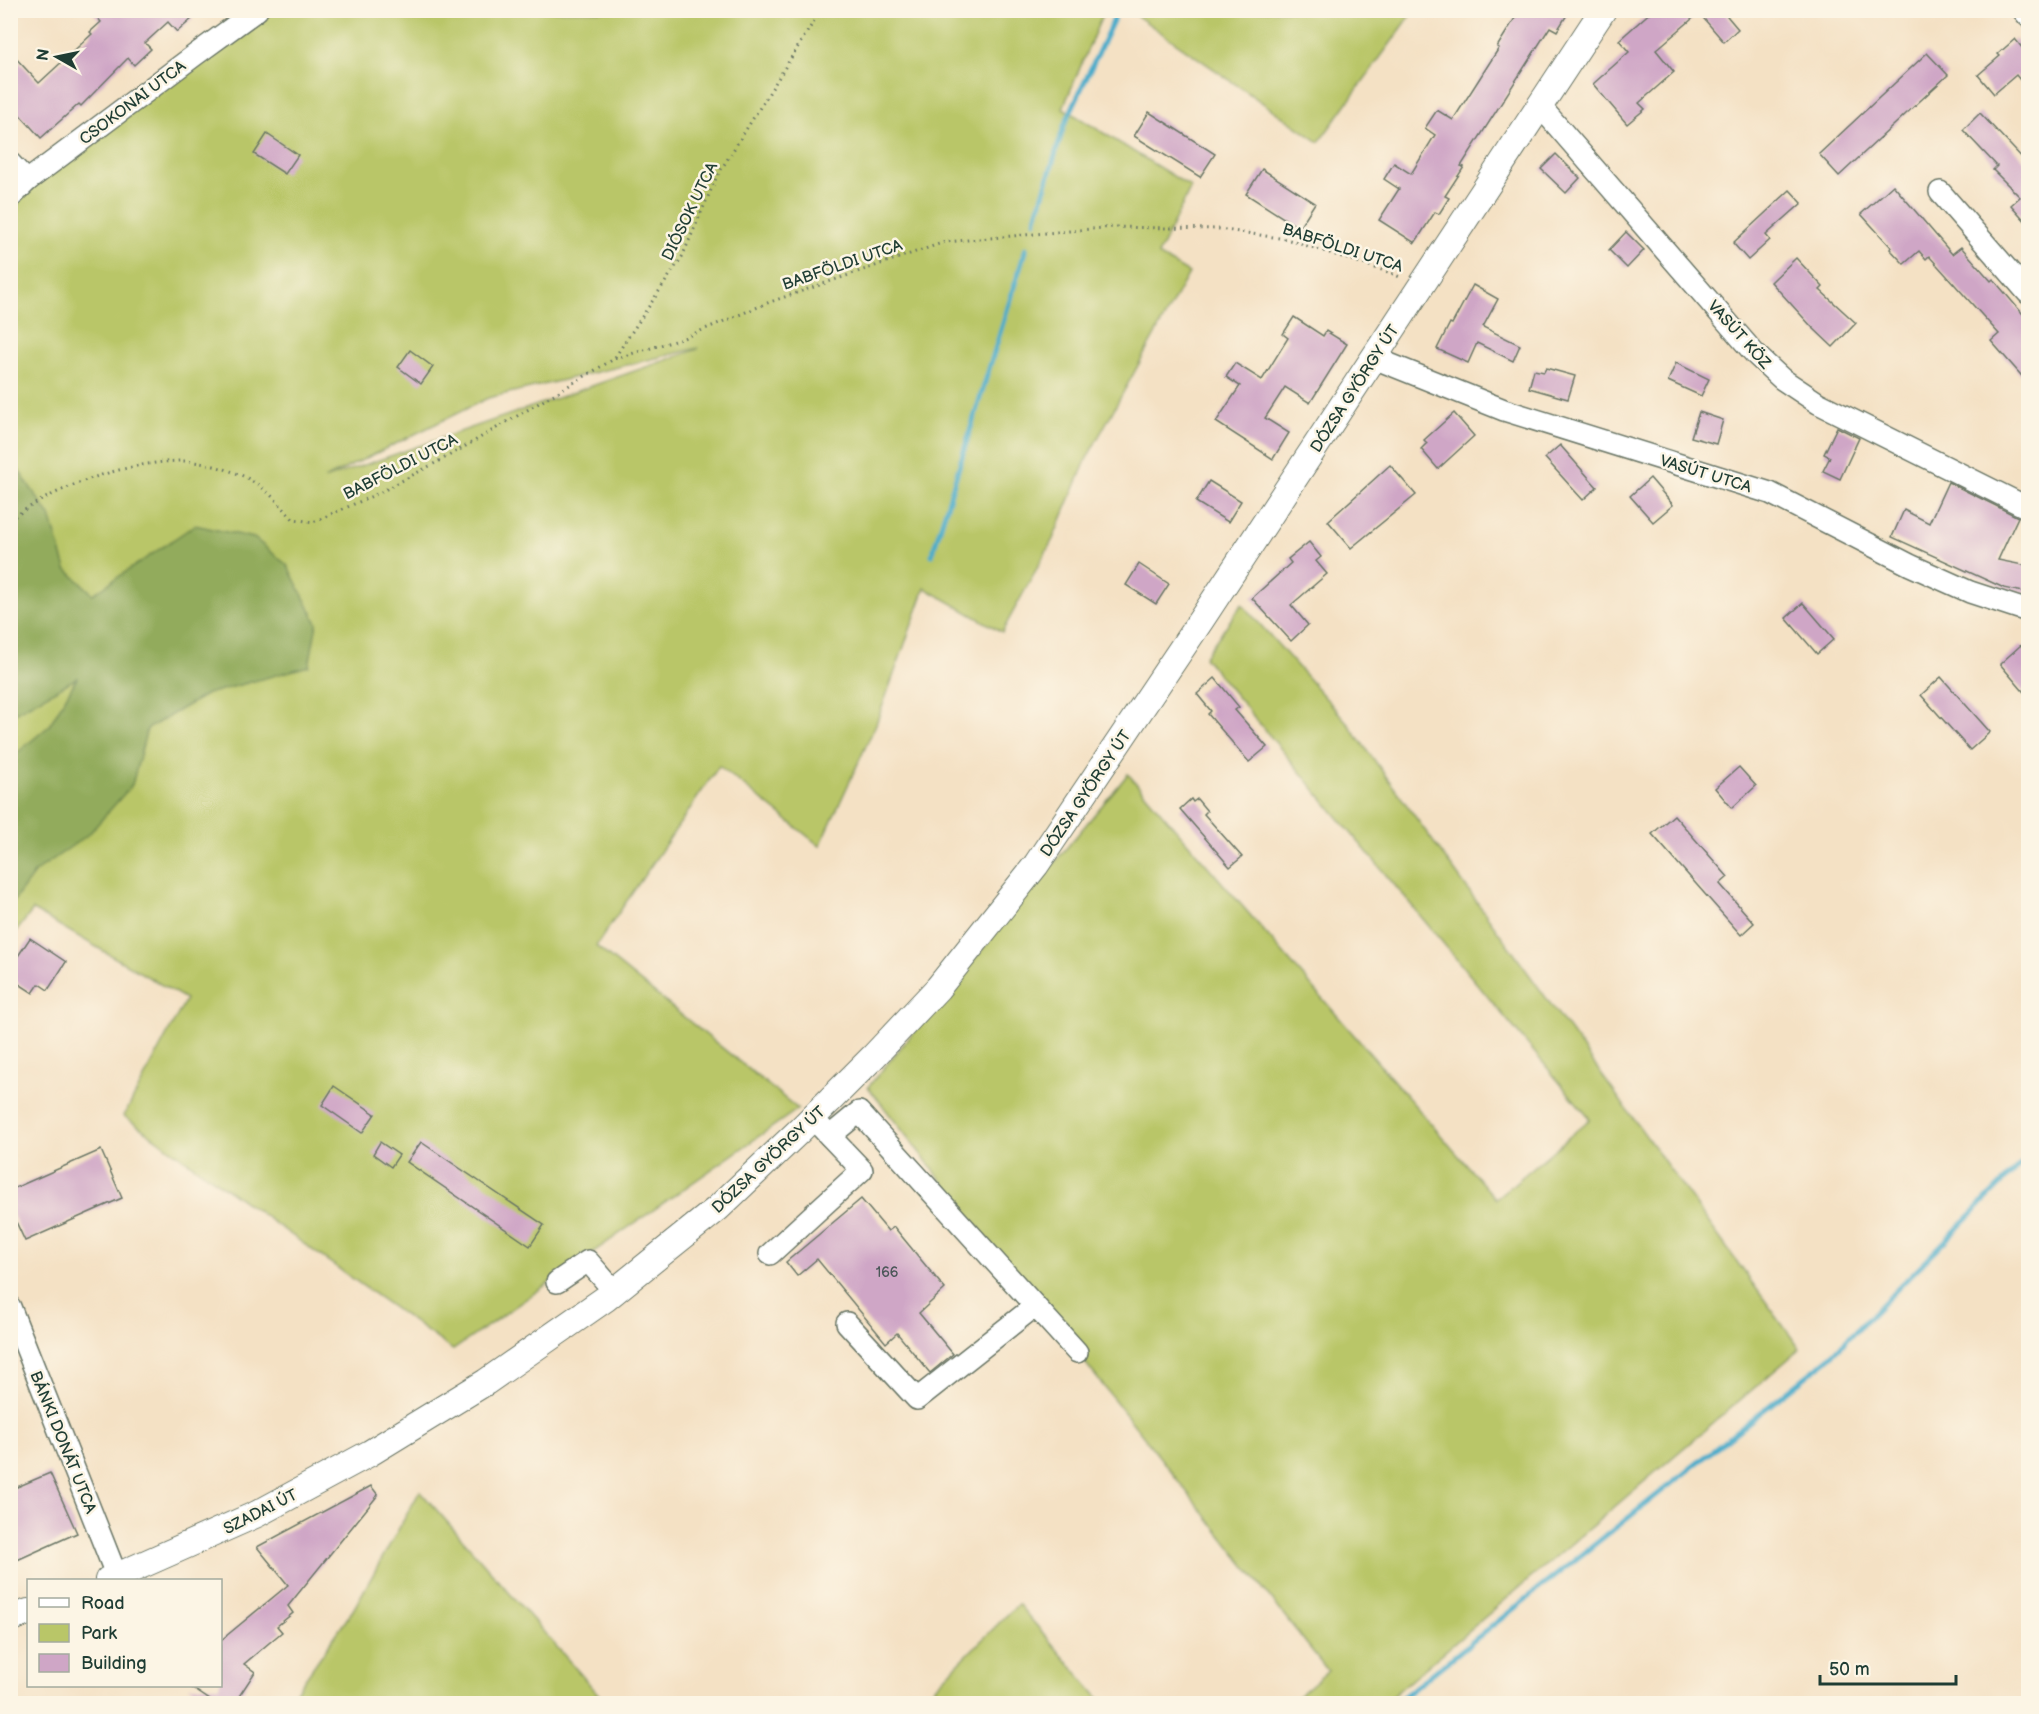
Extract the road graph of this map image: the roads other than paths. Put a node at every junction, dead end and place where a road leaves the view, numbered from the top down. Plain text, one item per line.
1 (257, 10) edge
2 (1603, 10) edge
3 (2023, 10) edge
4 (2028, 16) edge
5 (1540, 106) junction
6 (10, 163) edge
7 (27, 182) junction
8 (1940, 192) dead end
9 (10, 198) edge
10 (2028, 293) edge
11 (1374, 358) junction
12 (2028, 508) edge
13 (2028, 611) edge
14 (813, 1118) junction
15 (830, 1136) junction
16 (770, 1254) dead end
17 (557, 1282) dead end
18 (615, 1291) junction
19 (1035, 1306) junction
20 (10, 1307) edge
21 (847, 1323) dead end
22 (1077, 1352) dead end
23 (407, 1430) joint
24 (113, 1579) edge
25 (27, 1612) edge
26 (10, 1619) edge

1 - 7 street, CSOKONAI UTCA
2 - 5 main road, DÓZSA GYÖRGY ÚT
3 - 4 street
5 - 11 main road, DÓZSA GYÖRGY ÚT
5 - 12 street, VASÚT KÖZ
6 - 7 street
7 - 9 street, CSOKONAI UTCA
8 - 10 street
11 - 13 street, VASÚT UTCA
11 - 14 main road, DÓZSA GYÖRGY ÚT
14 - 15 street
14 - 18 main road, DÓZSA GYÖRGY ÚT
15 - 16 street
15 - 19 street
17 - 18 street
18 - 23 main road, DÓZSA GYÖRGY ÚT
19 - 21 street
19 - 22 street
20 - 24 street, BÁNKI DONÁT UTCA
23 - 24 main road, SZADAI ÚT
25 - 26 main road

